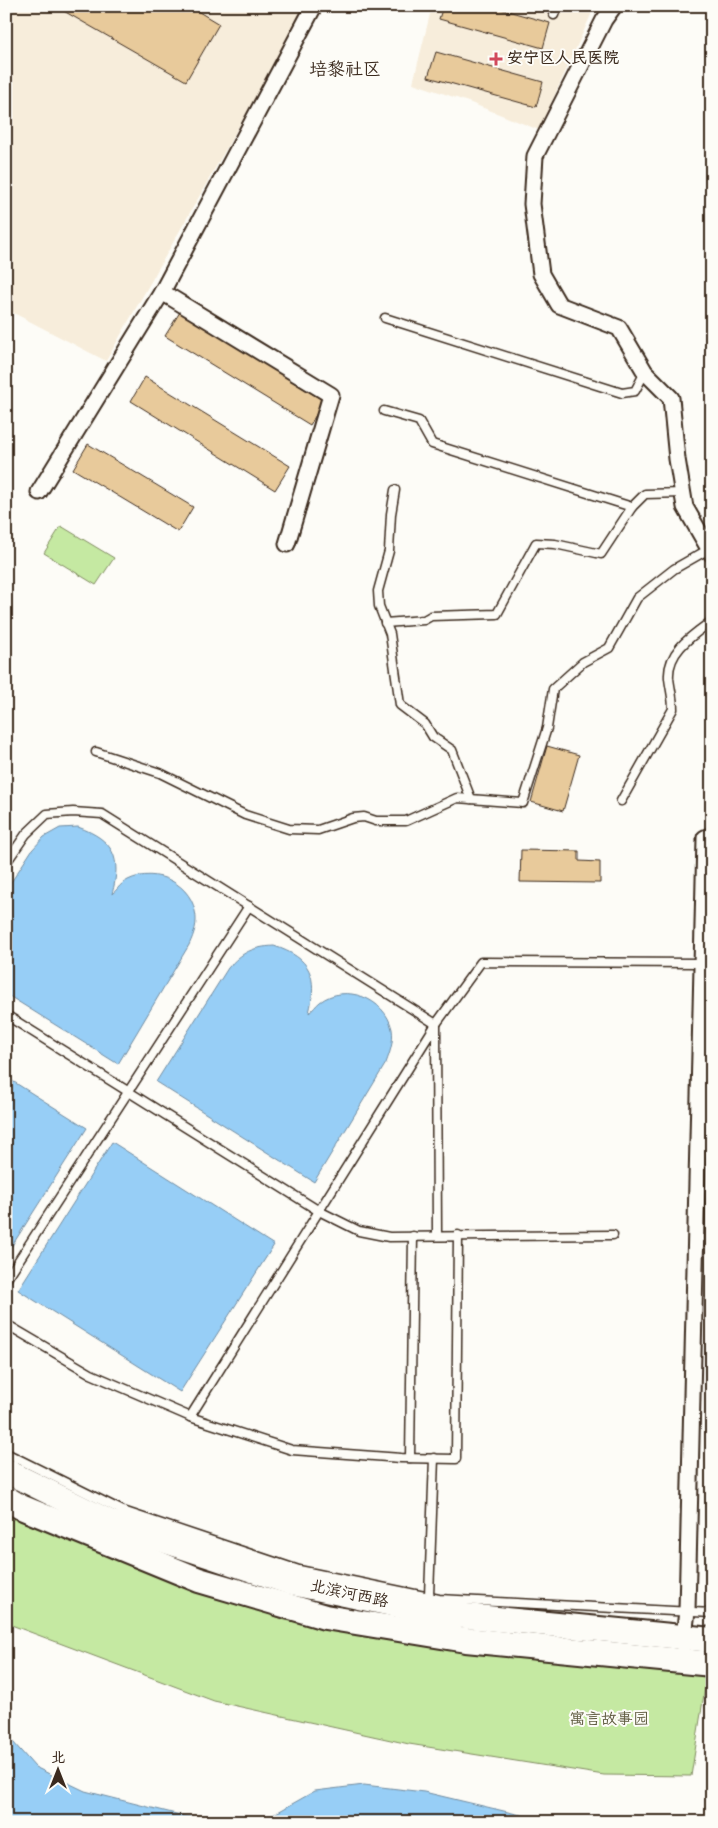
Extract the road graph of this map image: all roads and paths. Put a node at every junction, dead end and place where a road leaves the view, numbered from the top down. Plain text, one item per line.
1 (314, 6) edge
2 (557, 6) edge
3 (614, 6) edge
4 (554, 15) dead end
5 (162, 292) junction
6 (386, 318) dead end
7 (646, 372) junction
8 (384, 411) dead end
9 (395, 490) dead end
10 (39, 492) dead end
11 (683, 493) junction
12 (632, 507) junction
13 (288, 544) dead end
14 (710, 551) edge
15 (712, 621) edge
16 (386, 622) junction
17 (96, 752) dead end
18 (471, 799) junction
19 (621, 801) dead end
20 (712, 835) edge
21 (6, 863) edge
22 (249, 906) junction
23 (702, 963) junction
24 (6, 1016) edge
25 (436, 1024) junction
26 (128, 1092) junction
27 (319, 1211) junction
28 (437, 1235) junction
29 (458, 1235) junction
30 (613, 1235) dead end
31 (413, 1236) junction
32 (6, 1280) edge
33 (6, 1324) edge
34 (190, 1417) junction
35 (6, 1453) edge
36 (410, 1458) junction
37 (434, 1458) junction
38 (6, 1470) edge
39 (6, 1498) edge
40 (429, 1596) junction
41 (687, 1611) junction
42 (712, 1614) edge
43 (684, 1637) junction
44 (712, 1640) edge
45 (681, 1661) junction
46 (712, 1664) edge

1 - 5 street
2 - 4 lane
3 - 7 street
5 - 10 street
5 - 13 street
6 - 7 lane
7 - 11 street
8 - 12 lane
9 - 16 lane
11 - 12 lane
11 - 14 street
12 - 16 lane
14 - 18 lane
15 - 19 lane
16 - 18 lane
17 - 18 lane
20 - 23 street
21 - 22 lane
22 - 25 lane
22 - 26 lane
23 - 25 lane
23 - 41 street
24 - 26 lane
25 - 27 lane
25 - 28 lane
26 - 27 lane
26 - 32 lane
27 - 31 lane
27 - 34 lane
28 - 29 lane
28 - 31 lane
29 - 30 lane
29 - 37 lane
31 - 36 lane
33 - 34 lane
34 - 36 lane
35 - 40 lane
36 - 37 lane
37 - 40 lane
38 - 43 main road, 北滨河西路
39 - 45 main road, 北滨河西路
40 - 41 lane
41 - 42 lane
41 - 43 street
43 - 44 main road, 北滨河西路
43 - 45 street
45 - 46 main road, 北滨河西路

